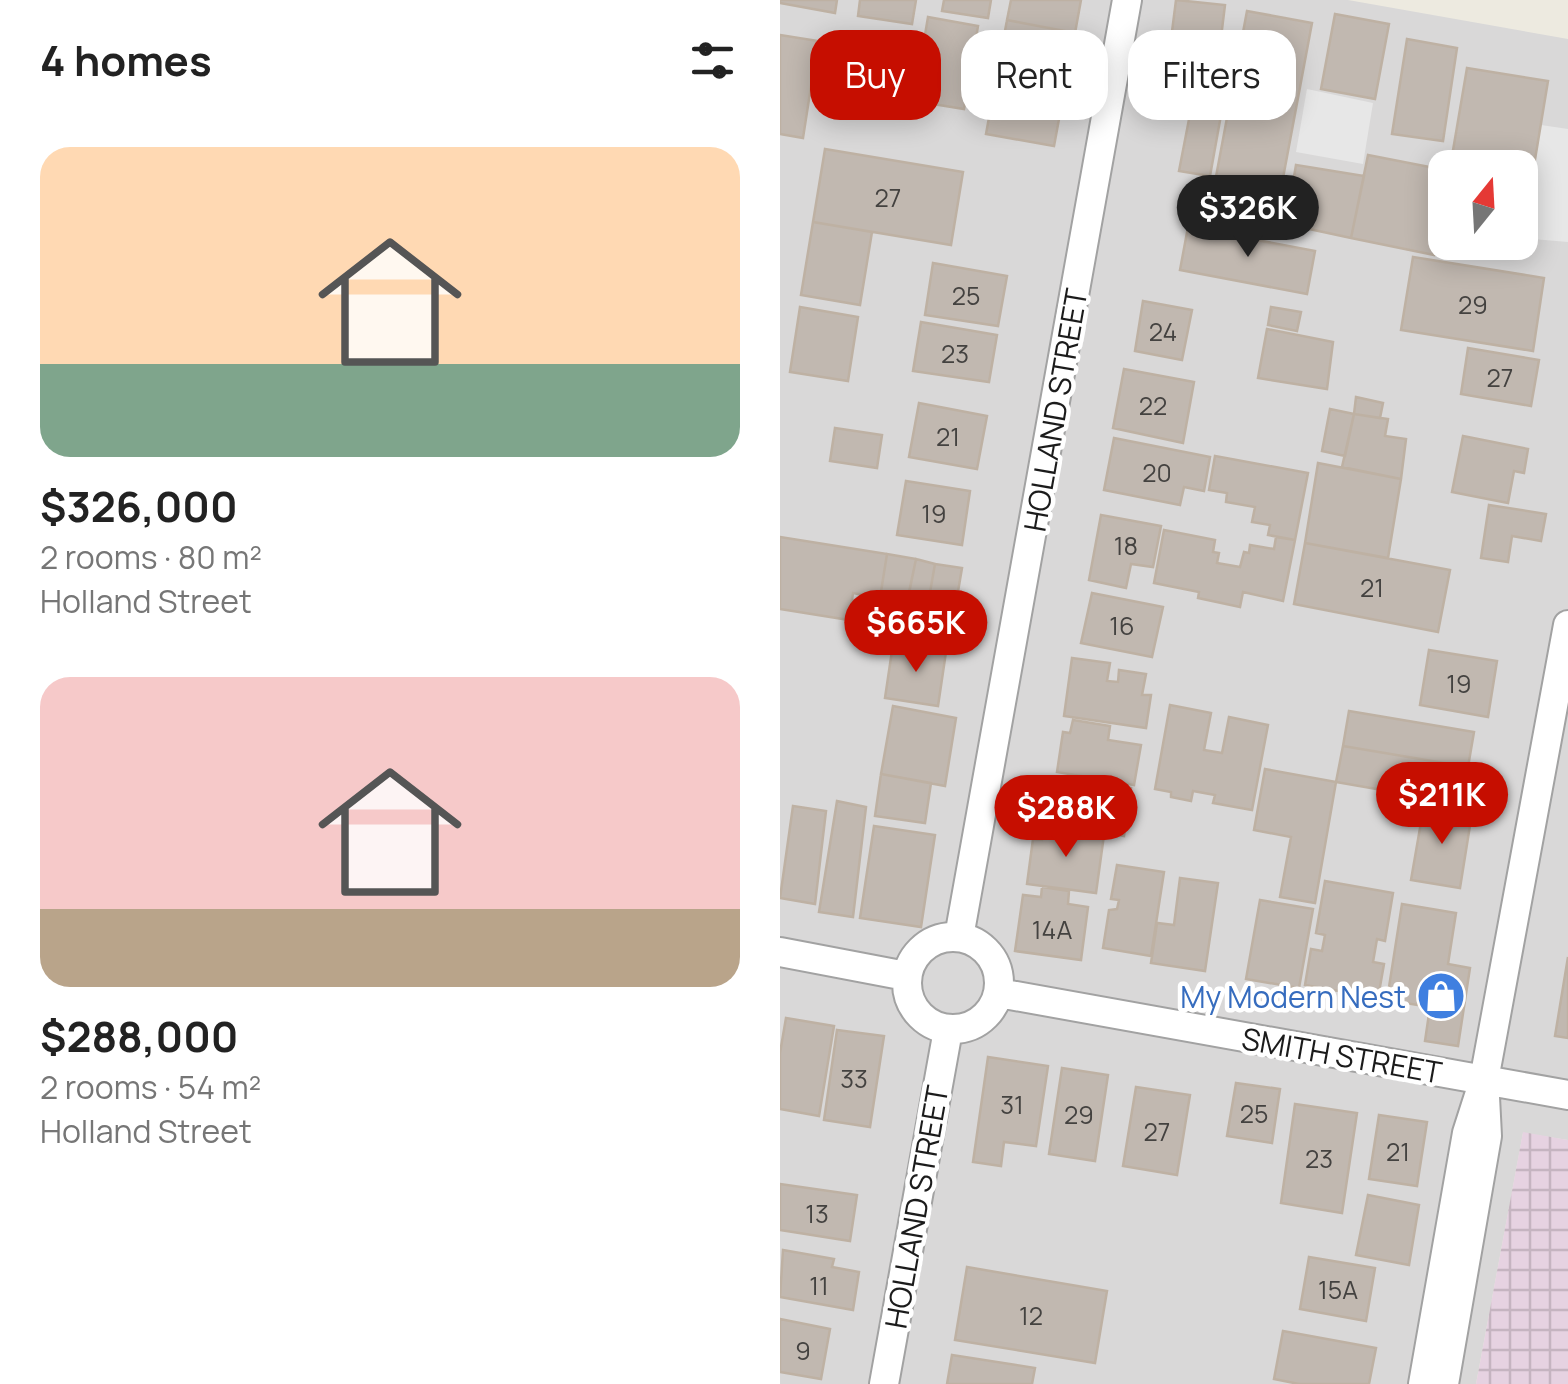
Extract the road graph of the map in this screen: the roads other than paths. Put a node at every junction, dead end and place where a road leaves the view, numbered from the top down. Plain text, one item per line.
1 (1127, 0) edge
2 (1568, 626) edge
3 (959, 937) junction
4 (780, 952) edge
5 (906, 976) junction
6 (999, 993) junction
7 (948, 1030) junction
8 (1484, 1080) junction
9 (1568, 1095) edge
10 (884, 1384) edge
11 (1423, 1384) edge
12 (1444, 1384) edge

1 - 3 street, HOLLAND STREET
2 - 8 street
3 - 5 street
3 - 6 street
4 - 5 street
5 - 7 street
6 - 7 street
6 - 8 street, SMITH STREET
7 - 10 street, HOLLAND STREET
8 - 9 street, SMITH STREET
8 - 11 street
8 - 12 street

